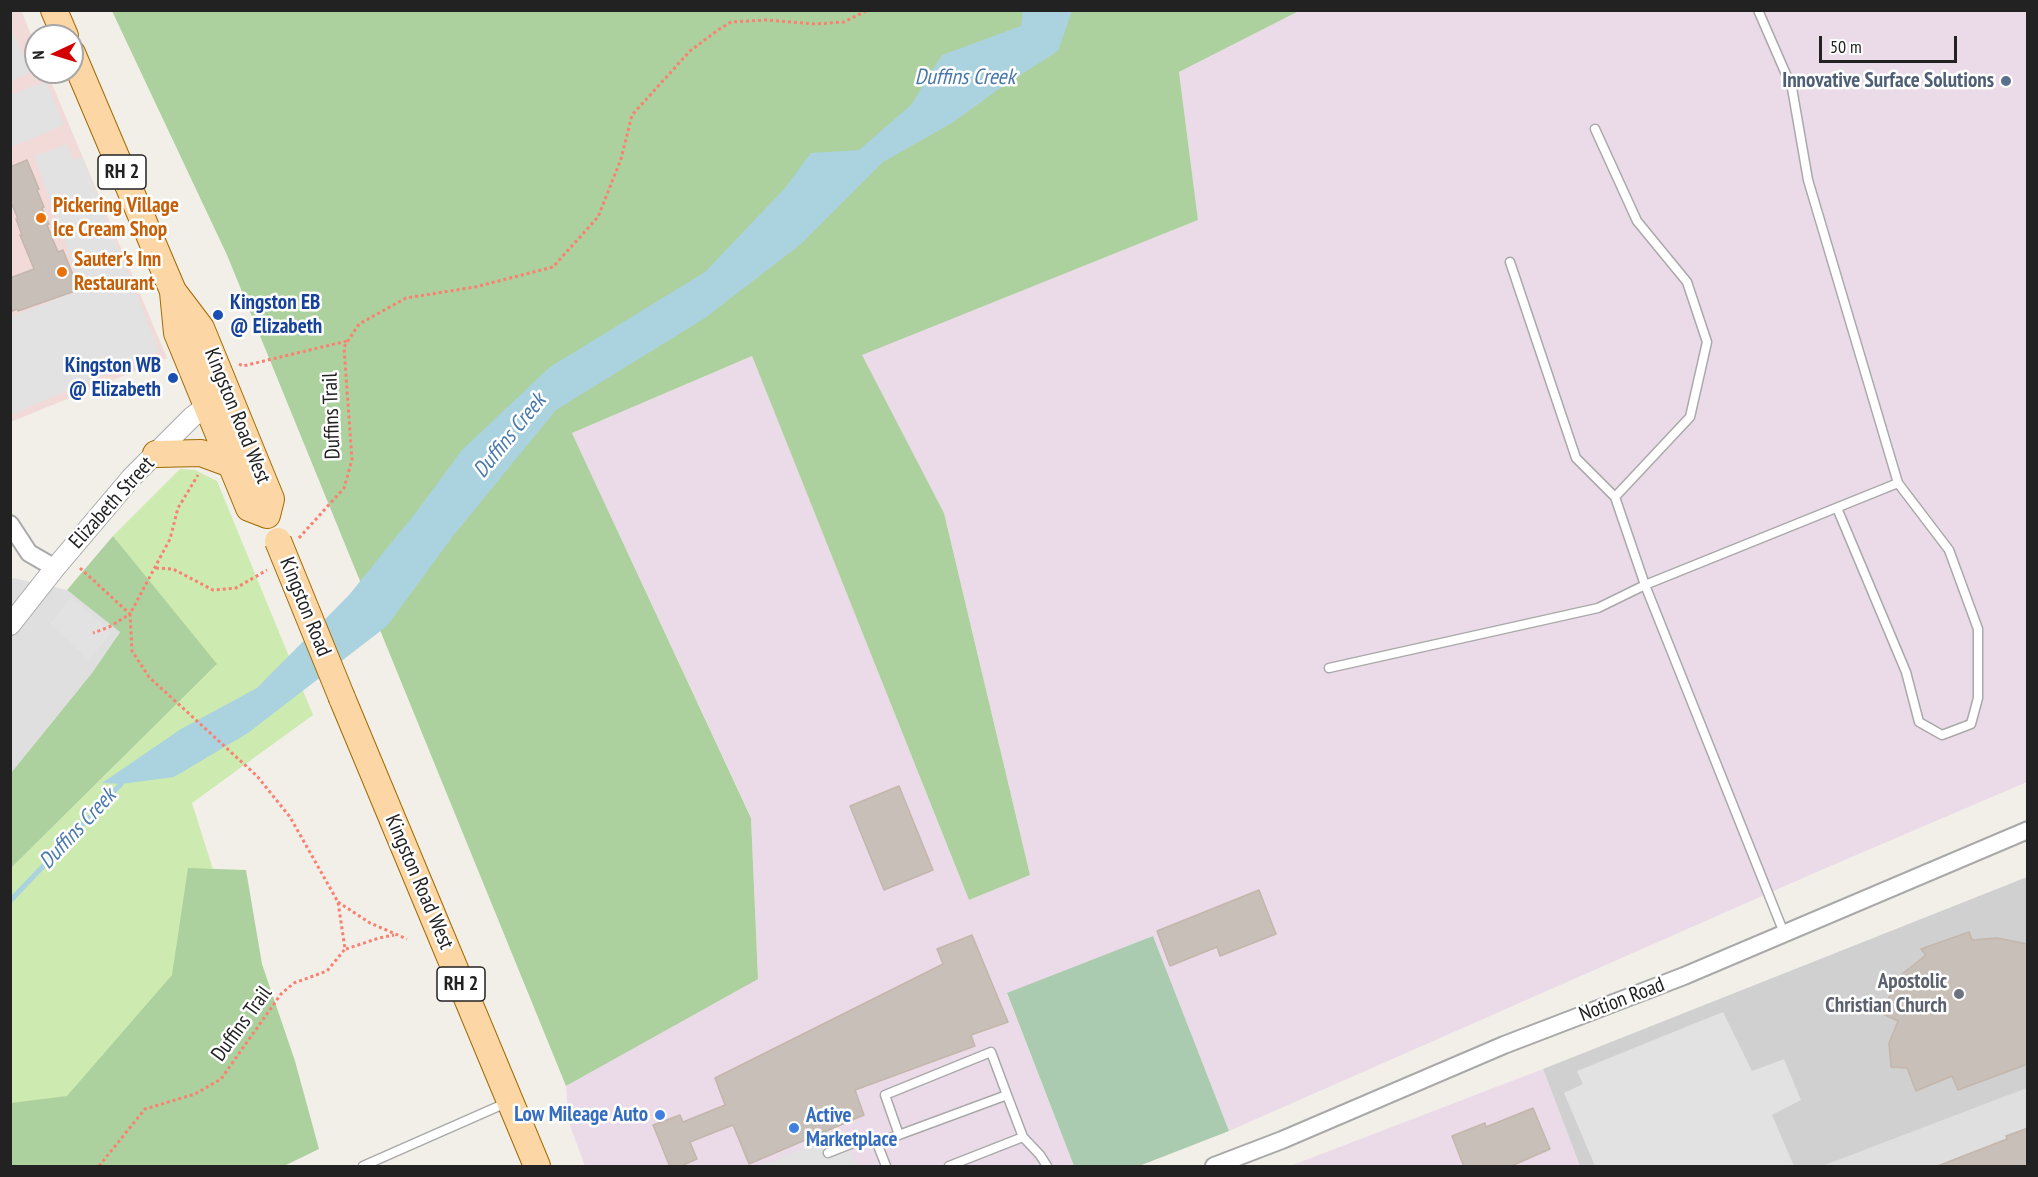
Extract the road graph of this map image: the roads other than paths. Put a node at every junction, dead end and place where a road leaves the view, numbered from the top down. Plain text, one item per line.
1 (54, 10) edge
2 (1758, 10) edge
3 (60, 24) edge
4 (84, 81) edge
5 (1595, 129) dead end
6 (1510, 262) dead end
7 (218, 400) junction
8 (156, 454) junction
9 (231, 464) junction
10 (1898, 483) junction
11 (1615, 497) junction
12 (1837, 508) junction
13 (267, 515) junction
14 (10, 524) edge
15 (55, 568) junction
16 (1645, 585) junction
17 (10, 625) edge
18 (1329, 668) dead end
19 (342, 698) joint
20 (2028, 830) edge
21 (1784, 933) junction
22 (1006, 1095) junction
23 (509, 1101) junction
24 (899, 1135) junction
25 (1023, 1137) junction
26 (877, 1143) junction
27 (828, 1154) dead end
28 (363, 1167) edge
29 (537, 1167) edge
30 (886, 1167) edge
31 (948, 1167) edge
32 (1047, 1167) edge
33 (1214, 1167) edge

1 - 3 main road
2 - 10 lane
4 - 7 main road, Kingston Road West / RH 2
5 - 11 lane
6 - 11 lane
7 - 8 street, Elizabeth Street
7 - 9 main road, Kingston Road West / RH 2
7 - 13 main road, Kingston Road West / RH 2
8 - 9 main road
8 - 15 street, Elizabeth Street
9 - 13 main road, Kingston Road West / RH 2
10 - 12 lane
10 - 12 lane
11 - 16 lane
12 - 16 lane
13 - 19 main road, Kingston Road / RH 2, bridge
14 - 15 street
15 - 17 street, Elizabeth Street
16 - 18 lane
16 - 21 lane
19 - 23 main road, Kingston Road West / RH 2
20 - 21 street, Notion Road
21 - 33 street, Notion Road
22 - 24 lane
22 - 24 lane
22 - 25 lane
23 - 28 lane
23 - 29 main road, Kingston Road West / RH 2
24 - 26 lane
25 - 31 lane
25 - 32 lane
26 - 27 lane
26 - 30 lane

